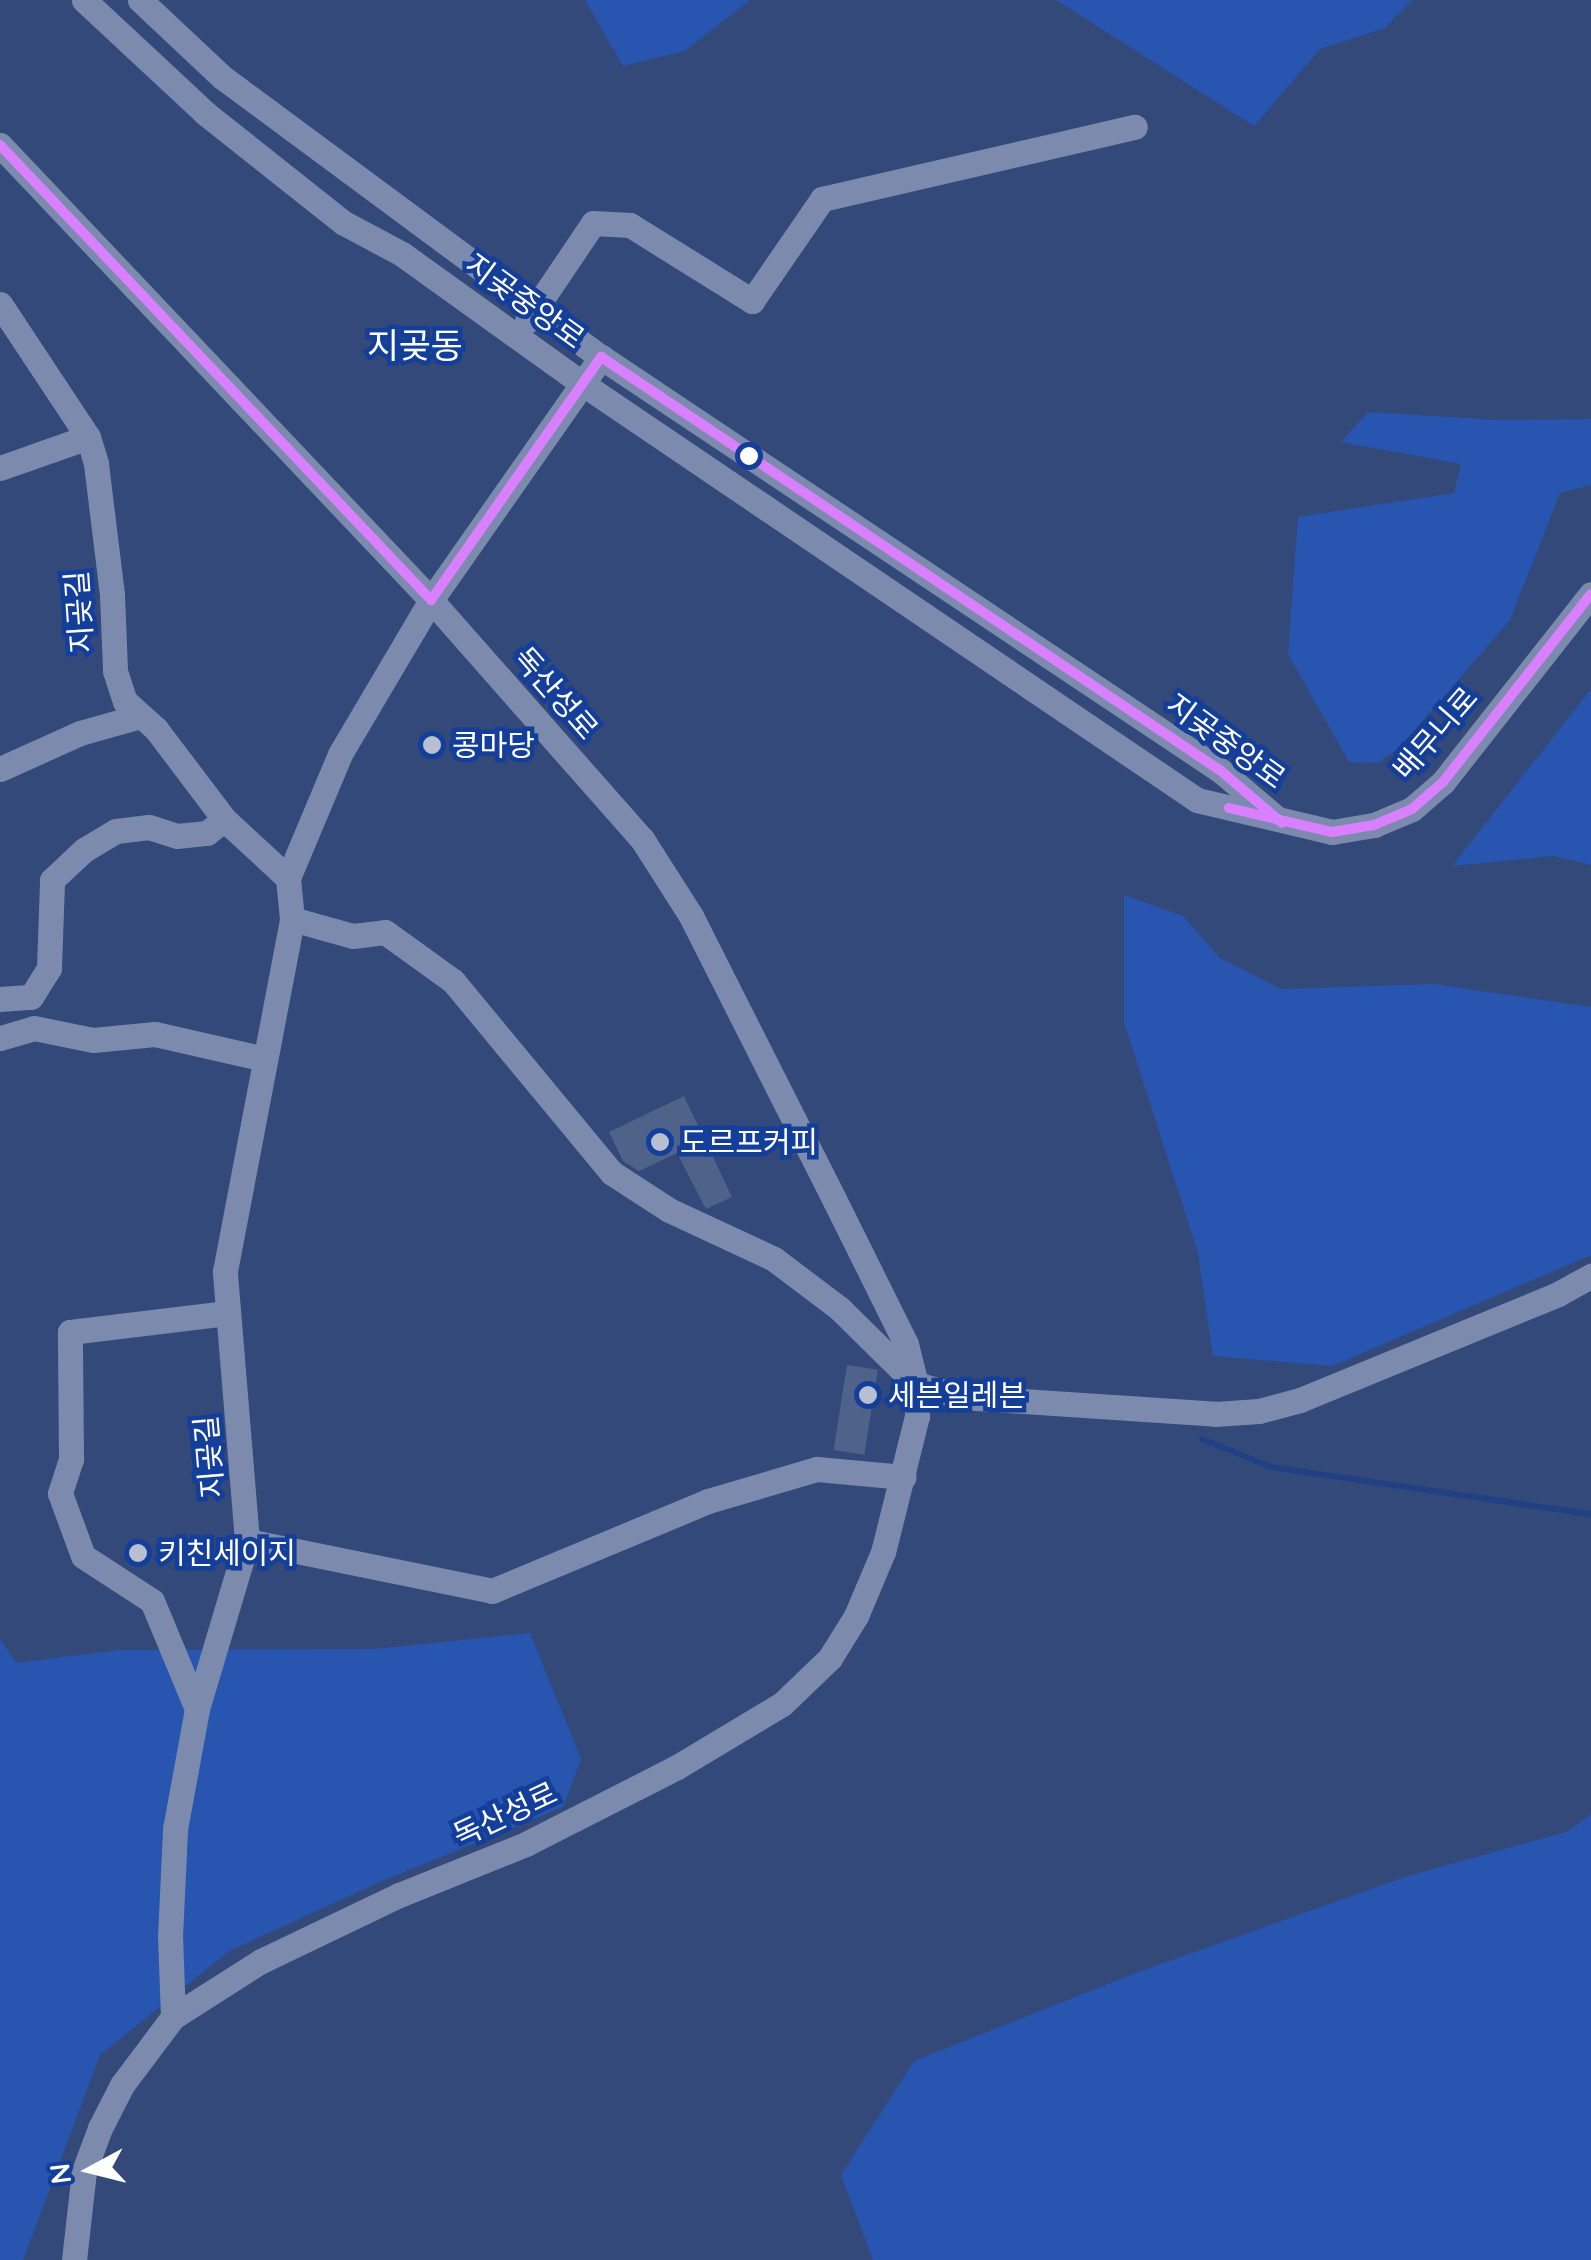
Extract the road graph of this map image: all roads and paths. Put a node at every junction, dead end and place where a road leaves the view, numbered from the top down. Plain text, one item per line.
1 (84, 0) edge
2 (140, 0) edge
3 (1136, 127) dead end
4 (0, 145) edge
5 (0, 304) edge
6 (536, 308) junction
7 (518, 334) junction
8 (601, 357) junction
9 (583, 384) junction
10 (88, 437) junction
11 (0, 468) edge
12 (1591, 594) edge
13 (431, 600) junction
14 (137, 717) junction
15 (0, 769) edge
16 (224, 819) junction
17 (1282, 824) junction
18 (288, 878) junction
19 (292, 919) junction
20 (0, 999) edge
21 (0, 1038) edge
22 (265, 1059) junction
23 (1591, 1276) edge
24 (227, 1313) junction
25 (916, 1384) junction
26 (904, 1477) junction
27 (248, 1541) junction
28 (198, 1709) junction
29 (173, 2017) junction
30 (74, 2260) edge

1 - 7 street, 지곶중앙로
2 - 6 street, 지곶중앙로
3 - 6 street
4 - 13 street, 독산성로
5 - 10 street, 지곶길
6 - 7 street
6 - 8 street, 지곶중앙로
7 - 9 street, 지곶중앙로
8 - 9 street, 지곶길
8 - 17 street, 지곶중앙로
9 - 13 street, 지곶길
9 - 17 street, 지곶중앙로
10 - 11 street
10 - 14 street, 지곶길
12 - 17 street, 배무니로
13 - 18 street, 지곶길
13 - 25 street, 독산성로
14 - 15 street
14 - 16 street, 지곶길
16 - 18 street, 지곶길
16 - 20 street
18 - 19 street, 지곶길
19 - 22 street, 지곶길
19 - 25 street
21 - 22 street
22 - 24 street, 지곶길
23 - 25 street
24 - 27 street, 지곶길
24 - 28 street
25 - 26 street, 독산성로
26 - 27 street
26 - 29 street, 독산성로
27 - 28 street, 지곶길
28 - 29 street, 지곶길
29 - 30 street, 독산성로

